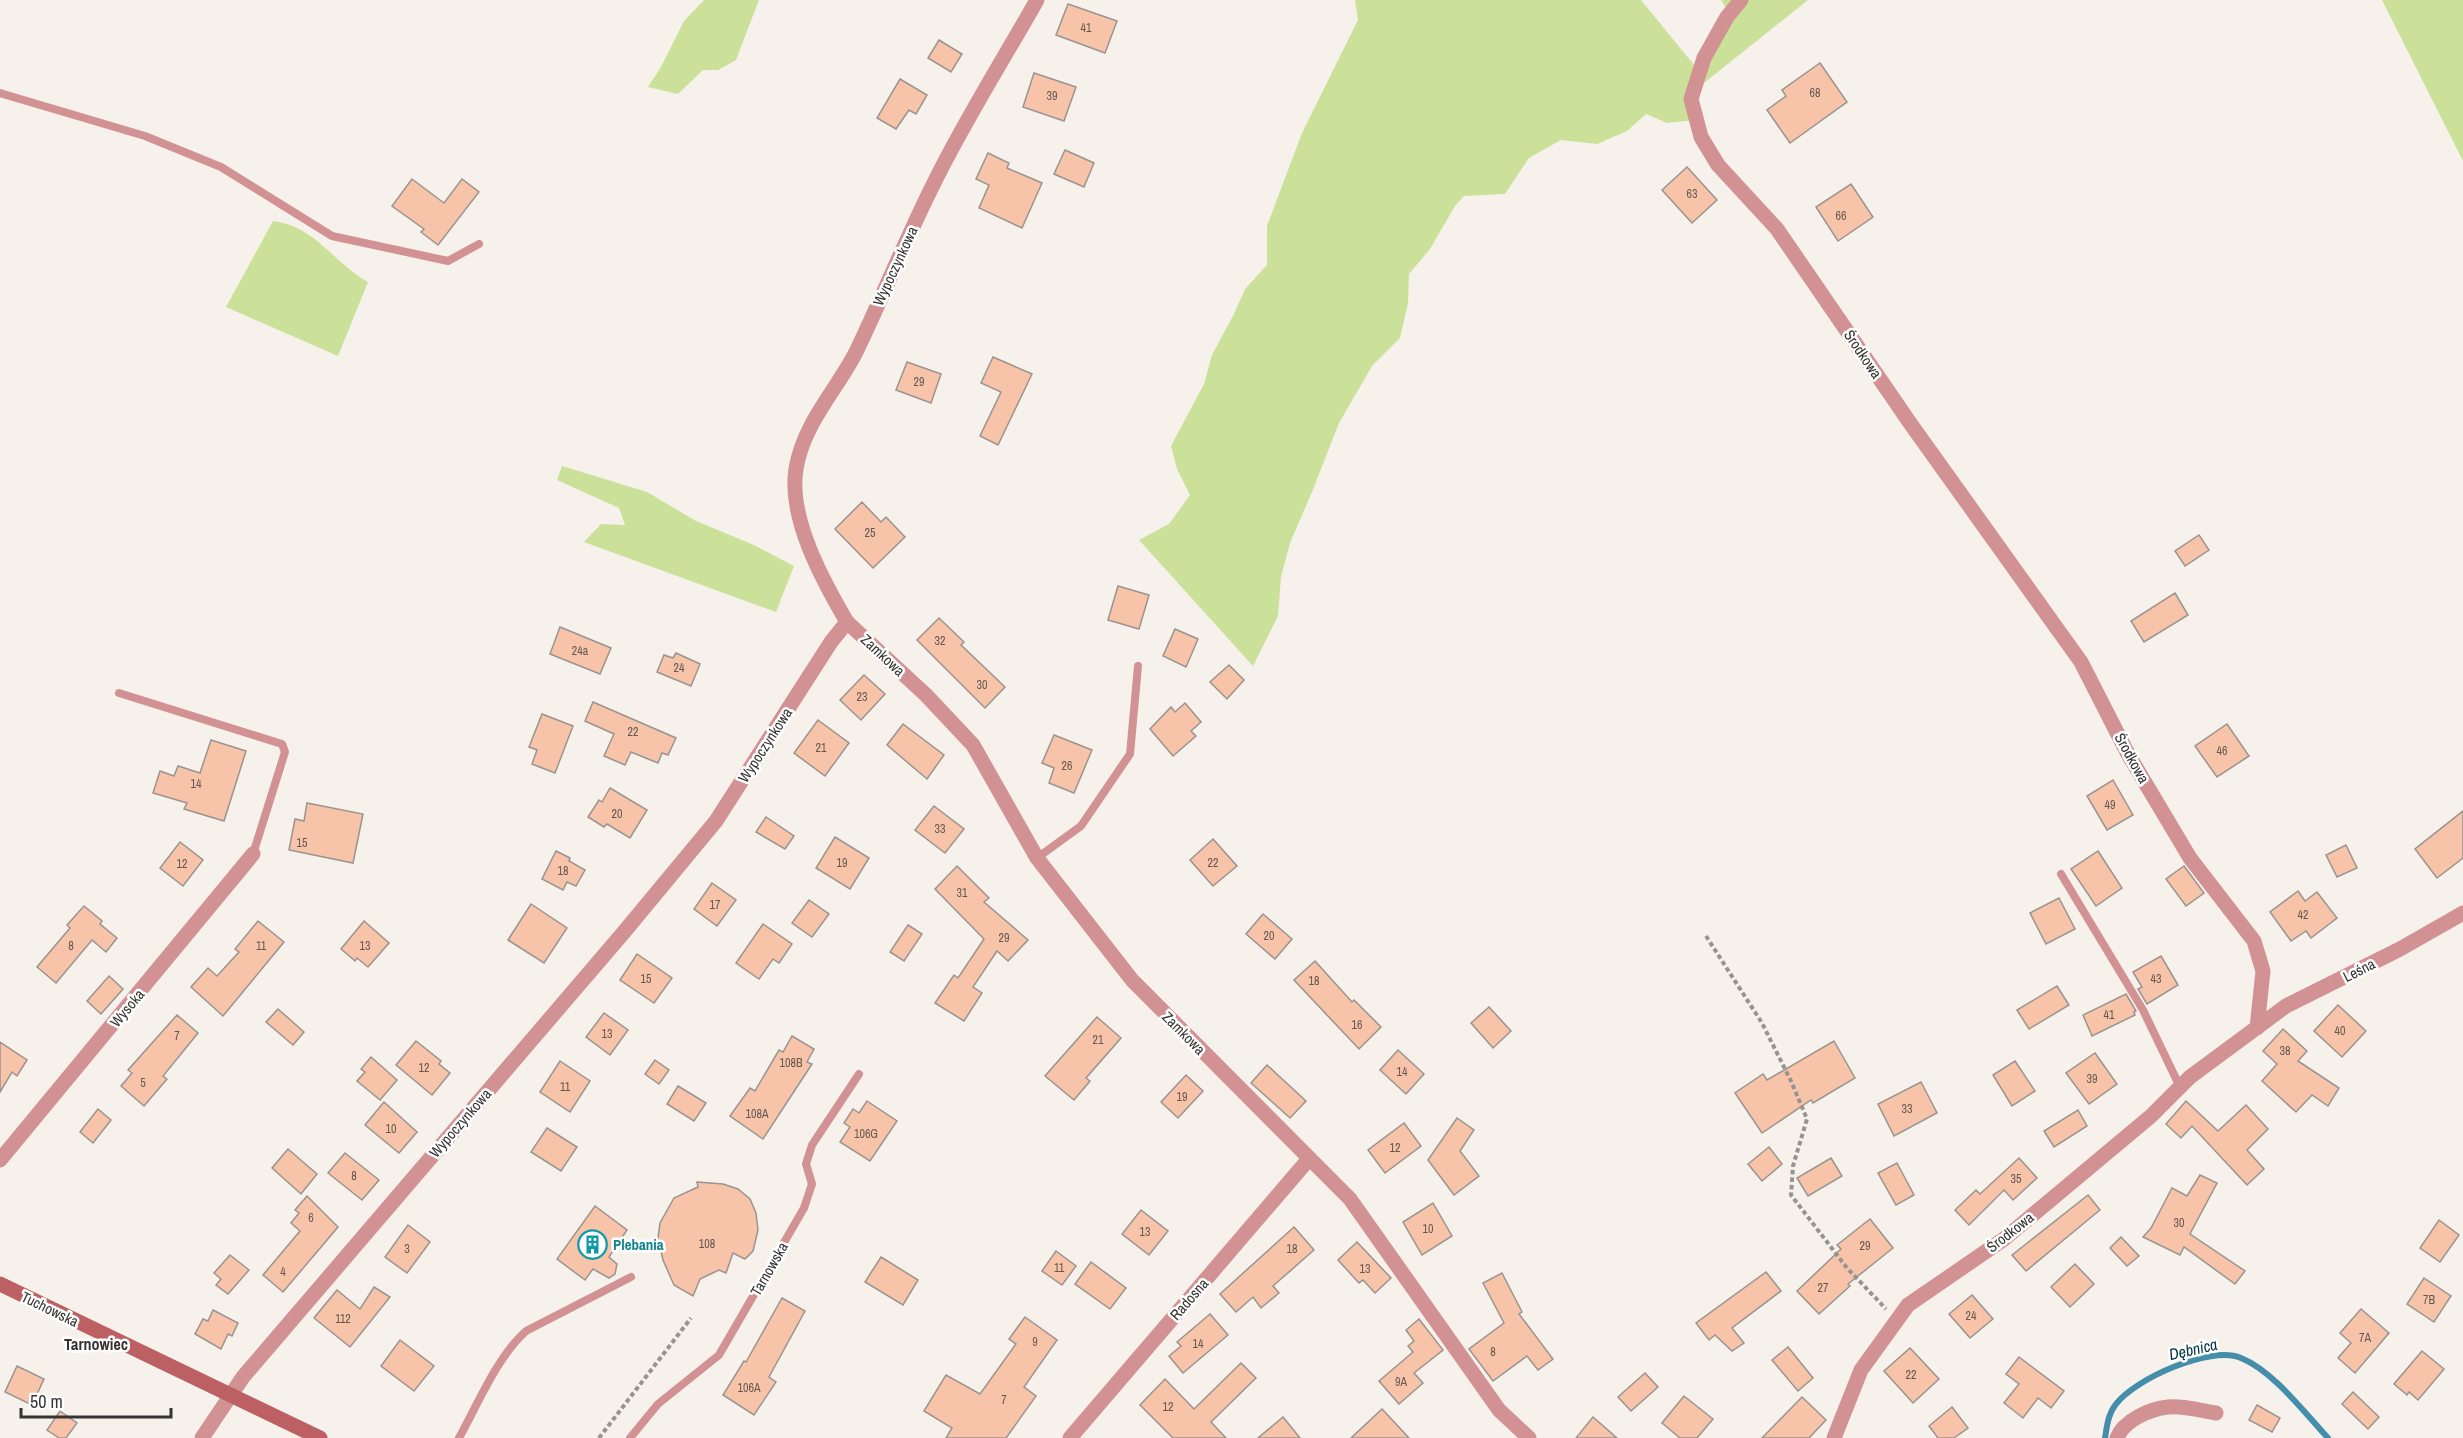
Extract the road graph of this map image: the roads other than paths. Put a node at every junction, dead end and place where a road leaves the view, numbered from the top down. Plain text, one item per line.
1 (1037, 0) edge
2 (1741, 0) edge
3 (0, 93) edge
4 (479, 244) dead end
5 (848, 622) junction
6 (1138, 666) dead end
7 (119, 693) dead end
8 (254, 854) joint
9 (1037, 858) junction
10 (2061, 874) dead end
11 (2463, 913) edge
12 (2257, 1028) junction
13 (860, 1074) dead end
14 (2180, 1087) junction
15 (0, 1160) edge
16 (1308, 1160) junction
17 (631, 1278) dead end
18 (0, 1284) edge
19 (231, 1395) junction
20 (2216, 1413) dead end
21 (202, 1438) edge
22 (320, 1438) edge
23 (459, 1438) edge
24 (630, 1438) edge
25 (1070, 1438) edge
26 (1529, 1438) edge
27 (1834, 1438) edge
28 (2117, 1438) edge

1 - 5 street, Wypoczynkowa
2 - 12 street, Środkowa
3 - 4 lane
5 - 9 street, Zamkowa
5 - 19 street, Wypoczynkowa
6 - 9 lane
7 - 8 lane
8 - 15 street, Wysoka
9 - 16 street, Zamkowa
10 - 14 lane
11 - 12 street, Leśna
12 - 14 street, Środkowa
13 - 24 lane, Tarnowska
14 - 27 street, Środkowa
16 - 25 street, Radosna
16 - 26 street, Zamkowa
17 - 23 lane
18 - 19 main road, Tuchowska
19 - 21 street, Wypoczynkowa
19 - 22 main road
20 - 28 street

